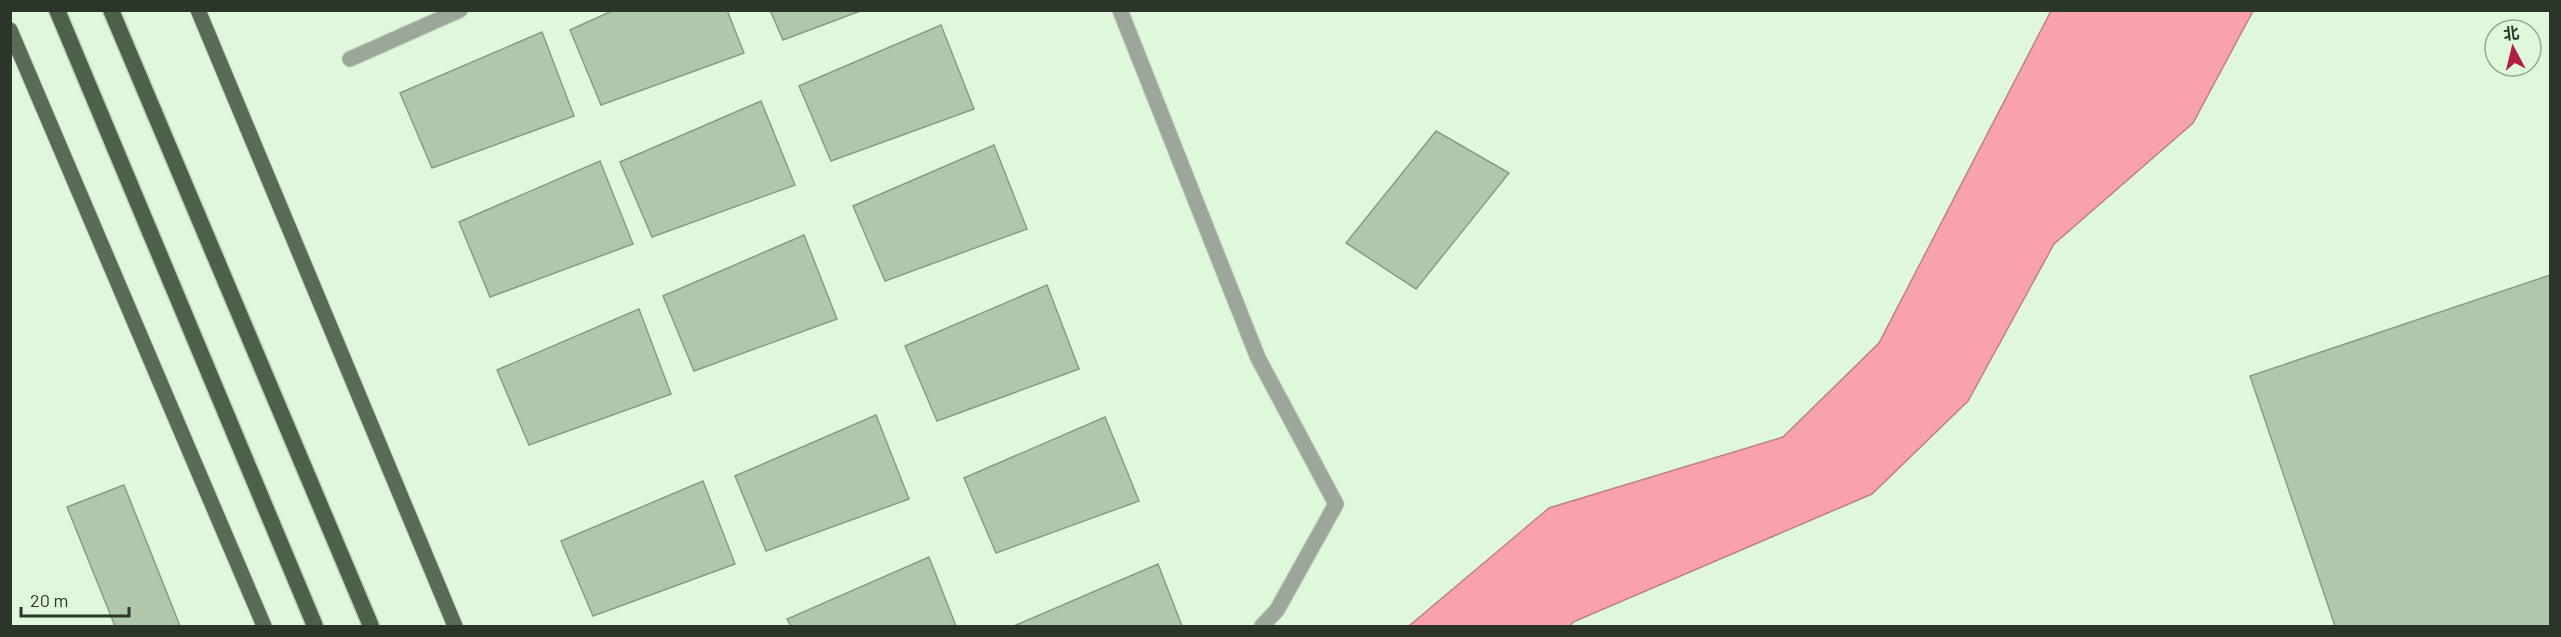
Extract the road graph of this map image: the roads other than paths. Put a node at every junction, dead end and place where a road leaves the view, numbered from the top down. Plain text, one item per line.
1 (57, 10) edge
2 (111, 10) edge
3 (198, 10) edge
4 (460, 10) edge
5 (1120, 10) edge
6 (10, 30) edge
7 (350, 59) dead end
8 (264, 627) edge
9 (315, 627) edge
10 (371, 627) edge
11 (455, 627) edge
12 (1262, 627) edge

1 - 9 highway
2 - 10 highway
3 - 11 main road
4 - 7 street
5 - 12 street
6 - 8 main road

